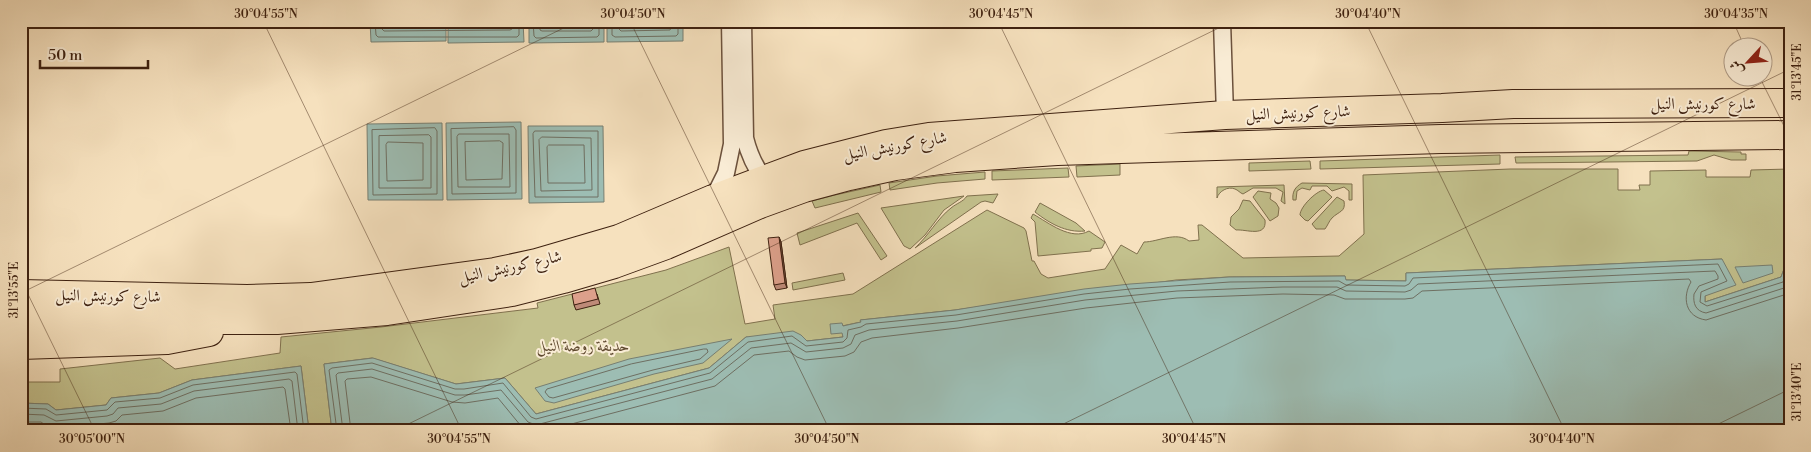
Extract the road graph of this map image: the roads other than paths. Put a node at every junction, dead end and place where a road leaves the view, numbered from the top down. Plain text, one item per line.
1 (730, 21) edge
2 (743, 21) edge
3 (1222, 21) edge
4 (1513, 104) junction
5 (1790, 104) edge
6 (1442, 108) junction
7 (1225, 115) junction
8 (1790, 135) edge
9 (1515, 138) junction
10 (1441, 139) junction
11 (764, 179) junction
12 (713, 199) junction
13 (21, 294) edge
14 (21, 319) edge
15 (240, 320) junction
16 (21, 345) edge

1 - 12 street
2 - 11 street
3 - 7 street
4 - 5 highway, شارع كورنيش النيل
4 - 6 highway, شارع كورنيش النيل
4 - 9 highway
6 - 7 highway, شارع كورنيش النيل
6 - 10 highway
7 - 11 highway, شارع كورنيش النيل
8 - 9 highway, شارع كورنيش النيل
9 - 10 highway, شارع كورنيش النيل
10 - 15 highway, شارع كورنيش النيل
11 - 12 highway, شارع كورنيش النيل
12 - 13 highway, شارع كورنيش النيل
14 - 15 highway, شارع كورنيش النيل
15 - 16 highway

